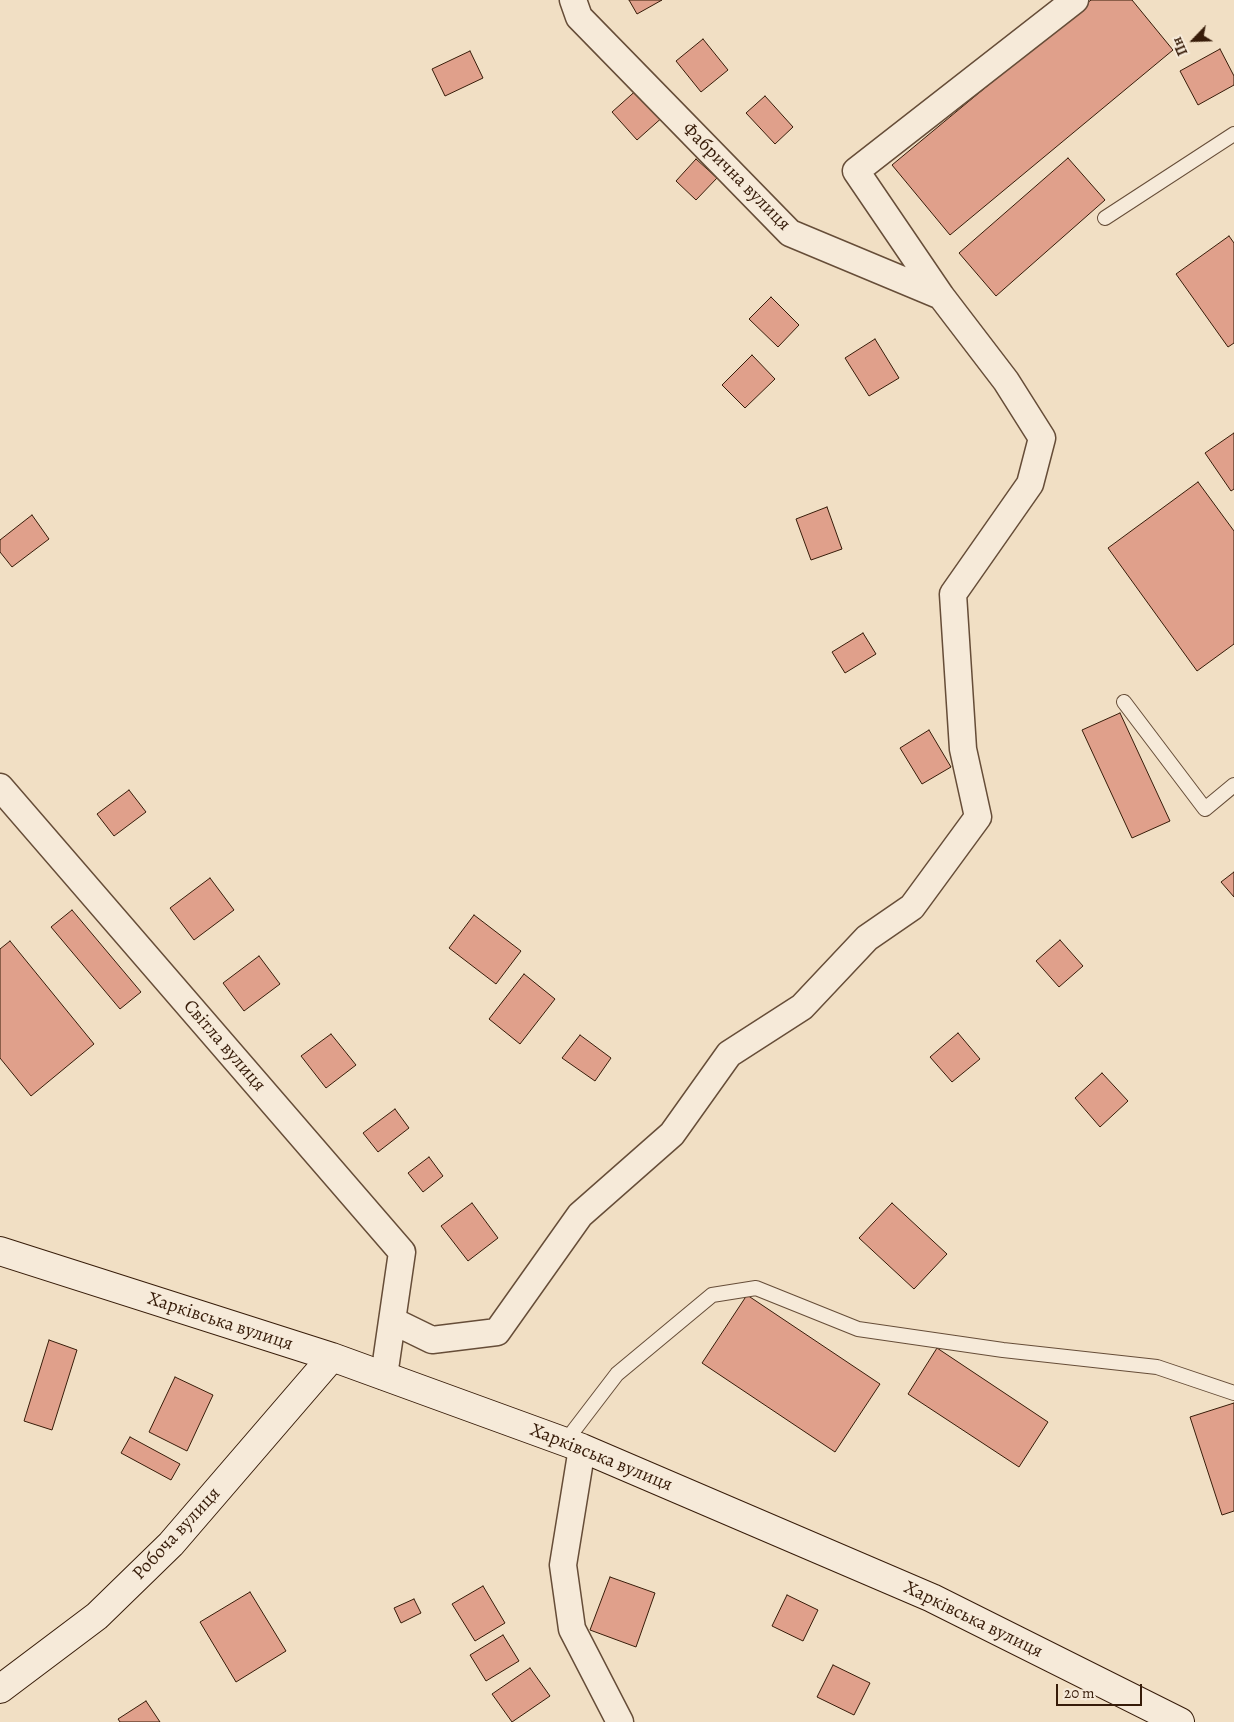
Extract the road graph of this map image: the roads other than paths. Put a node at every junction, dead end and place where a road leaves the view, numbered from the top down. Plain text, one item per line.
1 (572, 0) edge
2 (1075, 0) edge
3 (1234, 134) edge
4 (1105, 218) dead end
5 (941, 296) junction
6 (1124, 702) dead end
7 (1234, 785) edge
8 (0, 787) edge
9 (0, 1251) edge
10 (392, 1321) junction
11 (332, 1357) junction
12 (384, 1376) junction
13 (1234, 1392) edge
14 (573, 1445) junction
15 (0, 1688) edge
16 (620, 1722) edge
17 (1180, 1722) edge

1 - 5 street, Фабрична вулиця
2 - 5 street
3 - 4 lane
5 - 10 street
6 - 7 lane
8 - 10 street, Світла вулиця
9 - 11 street, Харківська вулиця
10 - 12 street, Світла вулиця
11 - 12 street, Харківська вулиця
11 - 15 street, Робоча вулиця
12 - 14 street, Харківська вулиця
13 - 14 lane
14 - 16 street
14 - 17 street, Харківська вулиця

